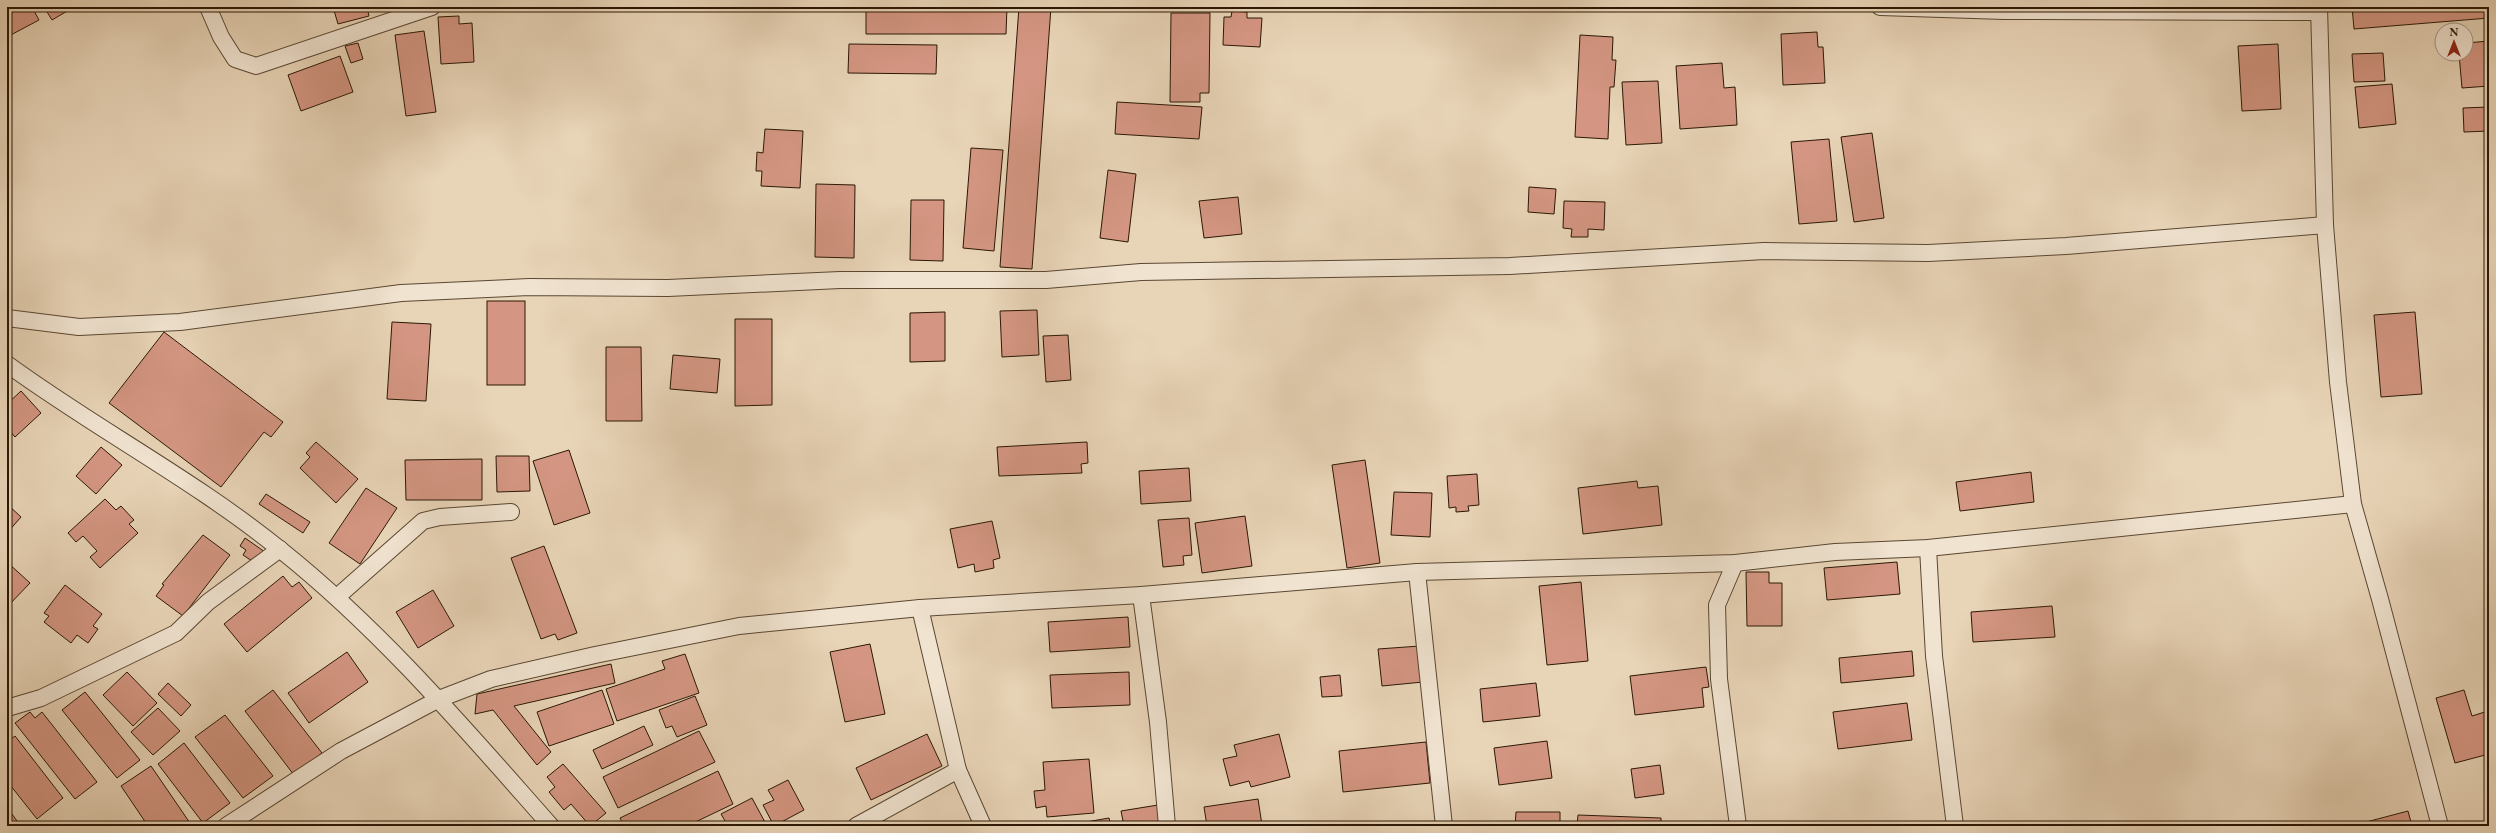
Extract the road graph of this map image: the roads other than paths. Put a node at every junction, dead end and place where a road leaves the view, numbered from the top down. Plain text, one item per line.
1 (208, 7) edge
2 (432, 7) edge
3 (1880, 7) edge
4 (2319, 10) edge
5 (2324, 225) junction
6 (7, 318) edge
7 (8, 367) edge
8 (2353, 504) junction
9 (511, 512) dead end
10 (1928, 548) junction
11 (280, 549) junction
12 (1735, 563) junction
13 (1417, 572) junction
14 (1141, 595) junction
15 (337, 597) junction
16 (920, 608) junction
17 (439, 699) junction
18 (7, 708) edge
19 (958, 770) junction
20 (226, 826) edge
21 (551, 826) edge
22 (856, 826) edge
23 (983, 826) edge
24 (1167, 826) edge
25 (1444, 826) edge
26 (1738, 826) edge
27 (1955, 826) edge
28 (2440, 826) edge

1 - 2 street
3 - 4 street
4 - 5 street
5 - 6 street
5 - 8 street
7 - 11 street
8 - 10 street
8 - 28 street
9 - 15 street
10 - 12 street
10 - 27 street
11 - 15 street
11 - 18 street
12 - 13 street
12 - 26 street
13 - 14 street
13 - 25 street
14 - 16 street
14 - 24 street
15 - 17 street
16 - 17 street
16 - 19 street
17 - 20 street
17 - 21 street
19 - 22 street
19 - 23 street

